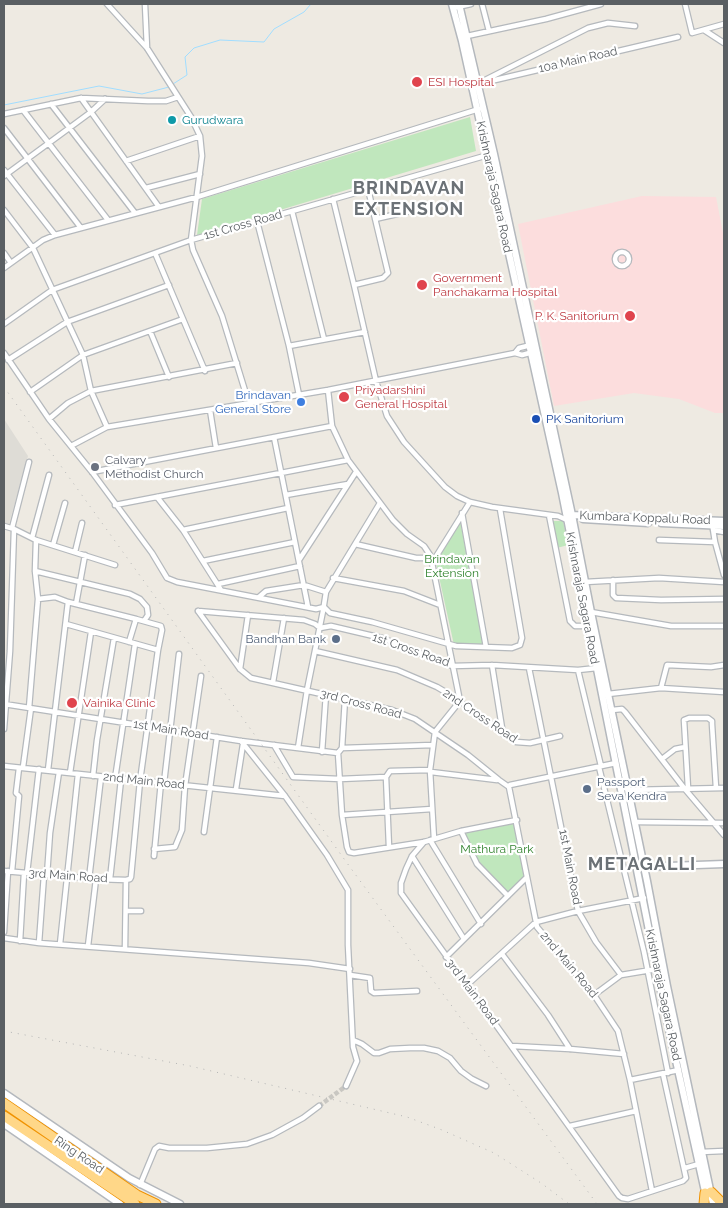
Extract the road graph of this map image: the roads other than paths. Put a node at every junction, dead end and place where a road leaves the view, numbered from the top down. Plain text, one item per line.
1 (107, 4) edge
2 (145, 4) edge
3 (471, 4) edge
4 (482, 4) edge
5 (601, 4) edge
6 (686, 4) edge
7 (456, 6) edge
8 (724, 24) edge
9 (635, 26) dead end
10 (704, 30) junction
11 (490, 31) junction
12 (467, 36) junction
13 (678, 37) dead end
14 (724, 43) edge
15 (147, 48) junction
16 (478, 84) junction
17 (178, 97) junction
18 (81, 98) junction
19 (105, 99) junction
20 (51, 104) junction
21 (480, 109) junction
22 (23, 110) junction
23 (91, 112) junction
24 (4, 114) edge
25 (69, 127) junction
26 (4, 128) edge
27 (200, 136) junction
28 (48, 143) junction
29 (491, 155) junction
30 (27, 158) junction
31 (126, 162) junction
32 (5, 173) edge
33 (200, 174) junction
34 (146, 188) junction
35 (368, 189) junction
36 (197, 197) junction
37 (332, 199) junction
38 (158, 207) junction
39 (4, 210) edge
40 (414, 210) dead end
41 (292, 211) junction
42 (135, 213) junction
43 (375, 219) junction
44 (108, 220) junction
45 (257, 221) junction
46 (81, 228) junction
47 (55, 235) junction
48 (192, 240) junction
49 (33, 248) junction
50 (4, 253) edge
51 (155, 253) junction
52 (11, 263) junction
53 (4, 268) edge
54 (169, 285) junction
55 (354, 285) junction
56 (52, 290) junction
57 (184, 319) junction
58 (67, 322) junction
59 (4, 324) edge
60 (150, 331) junction
61 (365, 332) junction
62 (324, 339) junction
63 (289, 346) junction
64 (533, 348) junction
65 (4, 353) edge
66 (82, 355) junction
67 (8, 360) junction
68 (237, 363) junction
69 (205, 371) junction
70 (169, 377) junction
71 (376, 381) junction
72 (328, 390) junction
73 (91, 391) junction
74 (30, 392) junction
75 (299, 395) junction
76 (264, 402) junction
77 (210, 410) junction
78 (49, 420) junction
79 (332, 426) junction
80 (107, 428) junction
81 (274, 437) junction
82 (71, 446) junction
83 (216, 448) junction
84 (348, 460) junction
85 (29, 462) dead end
86 (92, 472) junction
87 (356, 472) junction
88 (281, 473) junction
89 (50, 475) dead end
90 (348, 484) junction
91 (286, 495) junction
92 (157, 497) junction
93 (470, 502) junction
94 (65, 503) dead end
95 (380, 503) junction
96 (116, 505) junction
97 (288, 508) junction
98 (500, 508) junction
99 (462, 514) junction
100 (550, 515) junction
101 (569, 517) junction
102 (724, 521) edge
103 (82, 523) dead end
104 (712, 525) junction
105 (4, 526) edge
106 (724, 526) edge
107 (13, 528) junction
108 (183, 530) junction
109 (724, 532) edge
110 (34, 539) junction
111 (659, 540) dead end
112 (295, 542) junction
113 (715, 542) junction
114 (355, 544) junction
115 (53, 545) junction
116 (75, 552) junction
117 (85, 556) junction
118 (299, 560) junction
119 (203, 561) junction
120 (722, 562) edge
121 (432, 563) junction
122 (114, 566) dead end
123 (300, 566) junction
124 (35, 571) junction
125 (724, 575) edge
126 (333, 578) junction
127 (613, 580) junction
128 (80, 581) junction
129 (585, 582) junction
130 (724, 582) edge
131 (218, 584) junction
132 (304, 585) junction
133 (221, 590) junction
134 (326, 592) junction
135 (260, 597) junction
136 (38, 599) junction
137 (724, 599) edge
138 (68, 602) junction
139 (76, 604) junction
140 (440, 605) junction
141 (308, 607) junction
142 (324, 609) junction
143 (591, 612) junction
144 (248, 615) junction
145 (284, 618) junction
146 (136, 619) junction
147 (144, 621) junction
148 (66, 624) junction
149 (588, 626) junction
150 (724, 626) edge
151 (320, 627) junction
152 (91, 632) junction
153 (114, 638) junction
154 (129, 642) junction
155 (135, 644) junction
156 (448, 646) junction
157 (486, 647) junction
158 (158, 650) junction
159 (315, 651) junction
160 (179, 654) dead end
161 (451, 664) junction
162 (492, 665) junction
163 (724, 665) edge
164 (529, 668) junction
165 (597, 668) junction
166 (240, 670) junction
167 (578, 670) junction
168 (201, 676) dead end
169 (273, 682) junction
170 (661, 688) junction
171 (307, 690) junction
172 (724, 692) edge
173 (326, 694) junction
174 (608, 694) junction
175 (345, 699) junction
176 (460, 701) junction
177 (5, 704) edge
178 (30, 708) junction
179 (612, 710) junction
180 (55, 712) junction
181 (78, 716) junction
182 (101, 719) junction
183 (123, 723) junction
184 (146, 726) junction
185 (4, 729) edge
186 (170, 730) junction
187 (435, 732) junction
188 (194, 734) junction
189 (503, 734) junction
190 (560, 736) dead end
191 (218, 737) junction
192 (543, 740) junction
193 (242, 742) junction
194 (274, 745) junction
195 (433, 745) junction
196 (685, 747) junction
197 (298, 748) junction
198 (342, 748) junction
199 (322, 752) junction
200 (338, 753) junction
201 (662, 760) junction
202 (620, 763) junction
203 (4, 766) edge
204 (600, 766) junction
205 (21, 768) junction
206 (39, 769) junction
207 (48, 770) junction
208 (430, 771) junction
209 (59, 772) junction
210 (70, 773) junction
211 (78, 774) junction
212 (93, 776) junction
213 (101, 777) junction
214 (386, 777) junction
215 (552, 777) junction
216 (118, 779) junction
217 (340, 779) junction
218 (499, 780) junction
219 (140, 781) junction
220 (163, 783) junction
221 (185, 786) junction
222 (209, 787) junction
223 (509, 787) junction
224 (686, 788) junction
225 (716, 788) junction
226 (724, 788) edge
227 (236, 789) junction
228 (629, 790) junction
229 (285, 796) junction
230 (432, 809) junction
231 (387, 812) junction
232 (342, 815) junction
233 (517, 820) junction
234 (635, 822) junction
235 (724, 822) edge
236 (713, 823) junction
237 (461, 831) junction
238 (204, 832) dead end
239 (724, 835) edge
240 (432, 840) junction
241 (424, 842) junction
242 (389, 847) junction
243 (154, 849) junction
244 (154, 856) dead end
245 (412, 856) junction
246 (724, 864) edge
247 (640, 867) junction
248 (8, 871) edge
249 (26, 873) junction
250 (45, 875) junction
251 (66, 877) junction
252 (526, 878) junction
253 (90, 879) junction
254 (96, 879) junction
255 (110, 879) junction
256 (126, 880) junction
257 (508, 896) junction
258 (647, 898) junction
259 (630, 901) junction
260 (126, 910) junction
261 (141, 911) dead end
262 (578, 911) junction
263 (536, 922) junction
264 (482, 924) junction
265 (4, 932) edge
266 (4, 938) edge
267 (464, 939) junction
268 (20, 941) junction
269 (39, 943) junction
270 (60, 944) junction
271 (88, 946) junction
272 (125, 949) junction
273 (502, 954) junction
274 (446, 957) junction
275 (657, 969) junction
276 (647, 970) junction
277 (350, 972) junction
278 (621, 975) junction
279 (467, 985) junction
280 (417, 991) dead end
281 (594, 995) junction
282 (353, 1040) junction
283 (512, 1046) junction
284 (570, 1049) junction
285 (624, 1054) junction
286 (678, 1070) junction
287 (666, 1073) junction
288 (630, 1080) junction
289 (346, 1086) tunnel mouth
290 (486, 1086) dead end
291 (4, 1093) edge
292 (4, 1103) edge
293 (319, 1106) tunnel mouth
294 (636, 1111) junction
295 (4, 1116) edge
296 (4, 1124) edge
297 (570, 1126) junction
298 (724, 1151) edge
299 (700, 1152) junction
300 (699, 1164) junction
301 (684, 1168) junction
302 (140, 1184) junction
303 (652, 1190) junction
304 (708, 1193) junction
305 (135, 1202) edge
306 (120, 1204) edge
307 (156, 1204) edge
308 (180, 1204) edge
309 (706, 1204) edge
310 (714, 1204) edge
311 (724, 1204) edge

1 - 15 street
2 - 15 street
3 - 7 street
4 - 11 street
5 - 11 street
6 - 10 street
7 - 12 main road, Krishnaraja Sagara Road
7 - 21 main road, Krishnaraja Sagara Road
8 - 10 street
9 - 16 street
10 - 14 street
11 - 12 street
12 - 16 main road, Krishnaraja Sagara Road
13 - 16 street, 10a Main Road
15 - 17 street
16 - 21 main road, Krishnaraja Sagara Road
17 - 19 street
17 - 27 street
18 - 19 street
18 - 20 street
18 - 23 street
19 - 23 street
20 - 22 street
20 - 25 street
21 - 29 main road, Krishnaraja Sagara Road
21 - 36 street
22 - 24 street
22 - 28 street
23 - 25 street
23 - 31 street
25 - 28 street
25 - 42 street
26 - 30 street
27 - 31 street
27 - 33 street
28 - 30 street
28 - 44 street
29 - 35 street, 1st Cross Road
29 - 64 main road, Krishnaraja Sagara Road
30 - 32 street
30 - 46 street
31 - 34 street
32 - 47 street
33 - 34 street
33 - 36 street
34 - 38 street
35 - 37 street, 1st Cross Road
35 - 43 street
36 - 38 street
36 - 48 street
37 - 41 street, 1st Cross Road
37 - 55 street
38 - 42 street
39 - 49 street
40 - 43 street
41 - 45 street, 1st Cross Road
41 - 62 street
42 - 44 street
43 - 55 street
44 - 46 street
45 - 48 street, 1st Cross Road
45 - 63 street
46 - 47 street
47 - 49 street
48 - 51 street, 1st Cross Road
48 - 68 street
49 - 52 street
49 - 56 street
50 - 52 street
51 - 54 street
51 - 56 street, 1st Cross Road
52 - 53 street
54 - 57 street
54 - 58 street
55 - 61 street
56 - 58 street
56 - 59 street, 1st Cross Road
57 - 60 street
57 - 69 street
58 - 66 street
58 - 67 street
60 - 66 street
60 - 70 street
61 - 62 street
61 - 71 street
62 - 63 street
63 - 75 street
64 - 71 street
64 - 101 main road, Krishnaraja Sagara Road
65 - 67 street
66 - 73 street
66 - 74 street
67 - 74 street
68 - 69 street
68 - 76 street
69 - 70 street
70 - 73 street
71 - 72 street
71 - 93 street
72 - 75 street
72 - 79 street
73 - 78 street
73 - 80 street
74 - 78 street
75 - 76 street
76 - 77 street
77 - 80 street
77 - 83 street
78 - 82 street
79 - 81 street
79 - 84 street
80 - 82 street
81 - 83 street
81 - 88 street
82 - 86 street
83 - 86 street
84 - 87 street
84 - 88 street
85 - 107 street
86 - 96 street
87 - 90 street
87 - 95 street
88 - 91 street
88 - 92 street
89 - 110 street
90 - 91 street
90 - 118 street
91 - 97 street
92 - 96 street
92 - 108 street
93 - 98 street
93 - 99 street
94 - 115 street
95 - 114 street
95 - 121 street
96 - 133 street
97 - 108 street
97 - 112 street
98 - 100 street
98 - 157 street
99 - 121 street
99 - 157 street
100 - 101 street
100 - 149 street
101 - 104 main road, Kumbara Koppalu Road
101 - 129 main road, Krishnaraja Sagara Road
101 - 149 main road, Krishnaraja Sagara Road
102 - 104 main road, Kumbara Koppalu Road
103 - 116 street
104 - 106 main road, Kumbara Koppalu Road
104 - 109 street
104 - 113 street
105 - 107 street
107 - 110 street
107 - 177 street
108 - 119 street
110 - 115 street
110 - 124 street
111 - 113 street
112 - 118 street
112 - 119 street
113 - 120 street
114 - 121 street
114 - 126 street
115 - 116 street
116 - 117 street
117 - 122 street
117 - 128 street
118 - 123 street
119 - 131 street
120 - 125 street
121 - 140 street
123 - 131 street
123 - 132 street
124 - 128 street
124 - 136 street
126 - 134 street
126 - 140 street
127 - 129 street
127 - 130 street
127 - 137 street
128 - 139 street
128 - 147 street
129 - 143 main road, Krishnaraja Sagara Road
131 - 133 street
132 - 134 street
132 - 135 street
132 - 141 street
133 - 135 street
134 - 142 street
135 - 141 street
136 - 138 street
136 - 178 street
138 - 139 street
138 - 148 street
139 - 146 street
140 - 156 street
141 - 142 street
142 - 151 street
142 - 156 street
143 - 150 street
143 - 174 main road, Krishnaraja Sagara Road
144 - 145 street, 1st Cross Road
144 - 166 street
144 - 166 street, 1st Cross Road
145 - 151 street, 1st Cross Road
145 - 169 street
146 - 147 street
146 - 154 street
147 - 158 street
148 - 152 street
148 - 180 street
149 - 165 main road, Krishnaraja Sagara Road
151 - 159 street
151 - 161 street, 1st Cross Road
152 - 153 street
152 - 181 street
153 - 154 street
153 - 182 street
154 - 155 street
155 - 158 street
155 - 183 street
156 - 157 street
156 - 161 street
158 - 184 street
159 - 171 street
159 - 176 street, 2nd Cross Road
160 - 186 street
161 - 162 street, 1st Cross Road
161 - 176 street
162 - 164 street, 1st Cross Road
162 - 189 street
163 - 170 street
164 - 167 street, 1st Cross Road
164 - 192 street, 1st Main Road
165 - 167 street, 1st Cross Road
165 - 202 main road, Krishnaraja Sagara Road
166 - 169 street, 3rd Cross Road
167 - 204 street
168 - 188 street
169 - 171 street, 3rd Cross Road
170 - 172 street
170 - 174 street
171 - 173 street, 3rd Cross Road
171 - 197 street
173 - 175 street, 3rd Cross Road
173 - 199 street
174 - 179 main road, Krishnaraja Sagara Road
175 - 187 street, 3rd Cross Road
175 - 198 street
176 - 187 street
176 - 189 street, 2nd Cross Road
177 - 178 street, 1st Main Road
177 - 185 street
178 - 180 street, 1st Main Road
178 - 205 street
179 - 201 street
179 - 202 main road, Krishnaraja Sagara Road
180 - 181 street, 1st Main Road
180 - 207 street
181 - 182 street, 1st Main Road
181 - 210 street
182 - 183 street, 1st Main Road
182 - 212 street
183 - 184 street, 1st Main Road
183 - 216 street
184 - 186 street, 1st Main Road
184 - 219 street
186 - 188 street, 1st Main Road
186 - 220 street
187 - 195 street
187 - 218 street, 3rd Cross Road
188 - 191 street, 1st Main Road
188 - 221 street
189 - 192 street, 2nd Cross Road
190 - 192 street, 2nd Cross Road
191 - 193 street, 1st Main Road
191 - 222 street
192 - 215 street, 1st Main Road
193 - 194 street, 1st Main Road
193 - 227 street
193 - 229 street
194 - 197 street, 1st Main Road
194 - 217 street
195 - 198 street
195 - 208 street
196 - 201 street
196 - 224 street
196 - 225 street
197 - 199 street, 1st Main Road
198 - 200 street
199 - 200 street, 1st Main Road
200 - 217 street
201 - 224 street
202 - 204 street
202 - 228 main road, Krishnaraja Sagara Road
202 - 247 main road, Krishnaraja Sagara Road
203 - 205 street, 2nd Main Road
204 - 215 street
204 - 259 street
205 - 206 street, 2nd Main Road
205 - 248 street
206 - 207 street, 2nd Main Road
206 - 249 street
207 - 209 street, 2nd Main Road
208 - 214 street
208 - 218 street
208 - 230 street
209 - 210 street, 2nd Main Road
209 - 250 street
210 - 211 street, 2nd Main Road
211 - 212 street, 2nd Main Road
211 - 251 street
212 - 213 street, 2nd Main Road
213 - 216 street, 2nd Main Road
213 - 253 street
214 - 217 street
214 - 231 street
215 - 223 street
215 - 262 street, 1st Main Road
216 - 219 street, 2nd Main Road
216 - 255 street
217 - 232 street
218 - 223 street, 3rd Cross Road
219 - 220 street, 2nd Main Road
219 - 256 street, 3rd Main Road
220 - 221 street, 2nd Main Road
220 - 243 street
221 - 222 street, 2nd Main Road
221 - 243 street
222 - 227 street, 2nd Main Road
222 - 238 street
223 - 233 street, 2nd Main Road
224 - 225 street
224 - 228 street
224 - 236 street
225 - 226 street
227 - 229 street, 2nd Main Road
228 - 234 main road, Krishnaraja Sagara Road
229 - 277 street
230 - 231 street
230 - 240 street
231 - 232 street
231 - 242 street
232 - 242 street
233 - 237 street
233 - 252 street, 2nd Main Road
234 - 236 street
234 - 247 main road, Krishnaraja Sagara Road
235 - 236 street
236 - 239 street
237 - 240 street
237 - 257 street
240 - 241 street
240 - 264 street
241 - 242 street
241 - 245 street, 3rd Main Road
243 - 244 street
245 - 267 street
245 - 274 street, 3rd Main Road
246 - 247 main road
247 - 258 main road, Krishnaraja Sagara Road
248 - 249 street, 3rd Main Road
248 - 265 street
249 - 250 street, 3rd Main Road
249 - 268 street
250 - 251 street, 3rd Main Road
250 - 269 street
251 - 253 street, 3rd Main Road
251 - 270 street
252 - 257 street
252 - 263 street, 2nd Main Road
253 - 254 street, 3rd Main Road
254 - 255 street, 3rd Main Road
254 - 271 street
255 - 256 street, 3rd Main Road
256 - 260 street
257 - 264 street
258 - 259 street
258 - 275 main road, Krishnaraja Sagara Road
258 - 299 main road, Krishnaraja Sagara Road
259 - 262 street
259 - 276 street
260 - 261 street
260 - 272 street
262 - 263 street
262 - 278 street, 1st Main Road
263 - 273 street
263 - 281 street, 2nd Main Road
264 - 267 street
266 - 268 street
267 - 274 street
268 - 269 street
269 - 270 street
270 - 271 street
271 - 272 street
272 - 277 street
273 - 279 street
273 - 284 street
274 - 279 street, 3rd Main Road
275 - 276 street
275 - 286 main road, Krishnaraja Sagara Road
276 - 278 street
276 - 287 street
277 - 280 street
277 - 282 street
278 - 281 street
279 - 283 street, 3rd Main Road
281 - 285 street, 2nd Main Road
282 - 289 street
282 - 290 street
283 - 284 street
283 - 297 street, 3rd Main Road
284 - 285 street
285 - 288 street, 2nd Main Road
286 - 287 street
286 - 299 main road, Krishnaraja Sagara Road
287 - 288 street
287 - 301 street
288 - 294 street, 2nd Main Road
291 - 302 main road
292 - 305 highway, Ring Road
293 - 302 street
294 - 297 street
294 - 303 street, 2nd Main Road
295 - 305 highway, Ring Road
296 - 306 main road
297 - 303 street, 3rd Main Road
298 - 299 street
299 - 300 main road, Krishnaraja Sagara Road
299 - 304 main road, Krishnaraja Sagara Road
300 - 301 street
300 - 304 main road, Krishnaraja Sagara Road
301 - 303 street, 3rd Main Road
302 - 305 main road
302 - 308 main road
304 - 309 highway
304 - 310 main road
304 - 311 highway
305 - 307 highway, Ring Road

